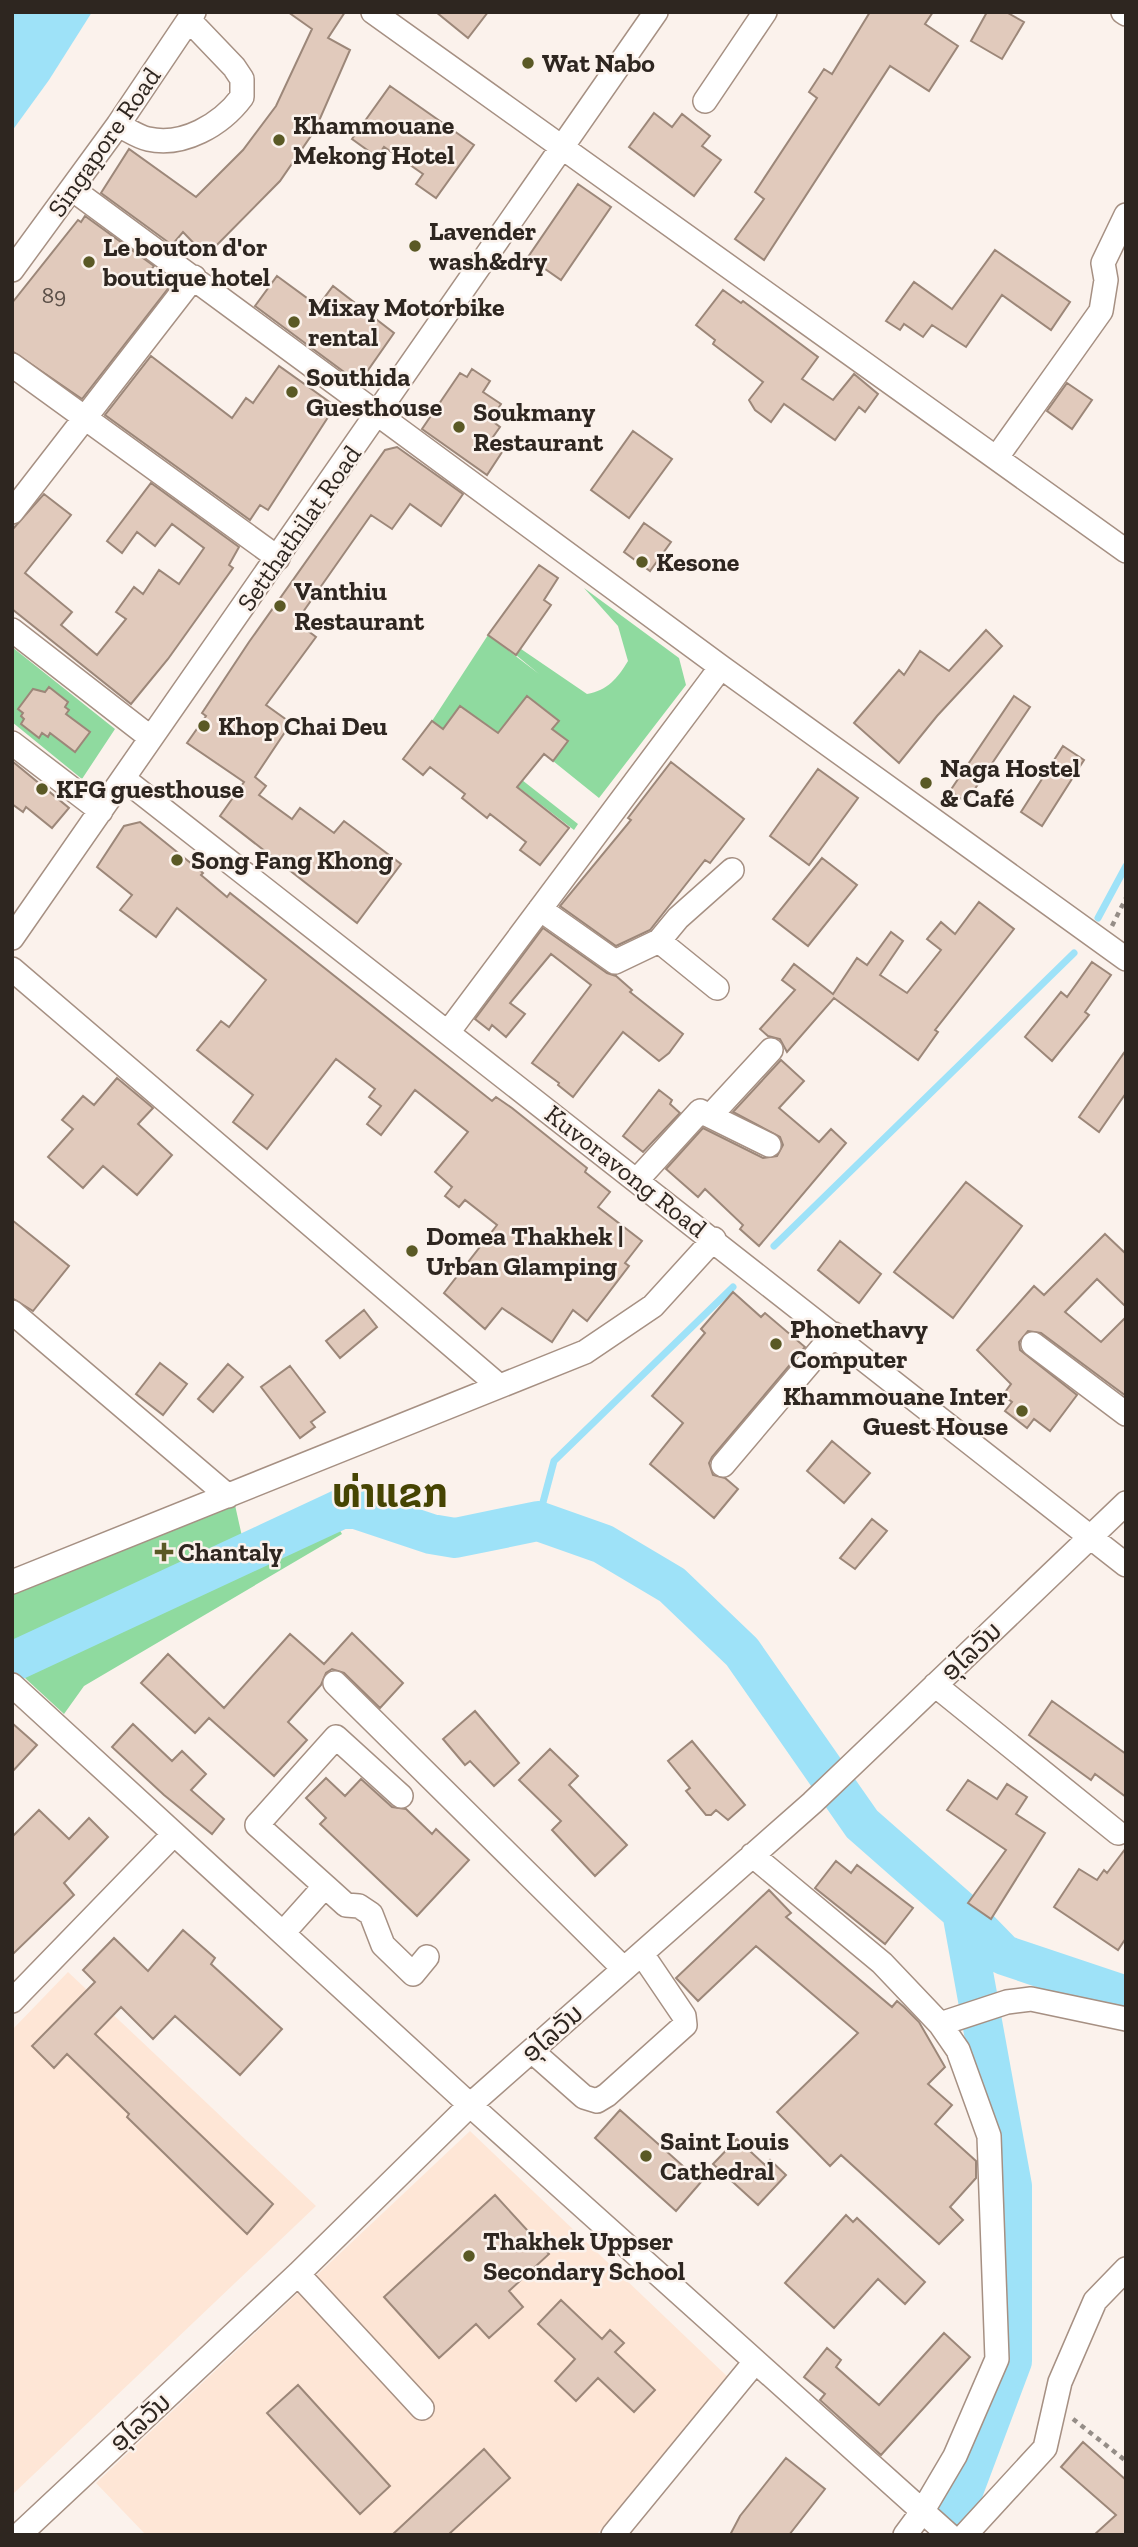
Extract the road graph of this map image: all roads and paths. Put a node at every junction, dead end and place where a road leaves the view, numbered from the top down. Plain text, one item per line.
1 (373, 12) edge
2 (656, 12) edge
3 (765, 12) edge
4 (192, 16) edge
5 (705, 101) dead end
6 (118, 125) junction
7 (563, 147) junction
8 (72, 188) junction
9 (1126, 215) edge
10 (12, 270) edge
11 (194, 277) junction
12 (12, 365) edge
13 (379, 413) junction
14 (85, 418) junction
15 (997, 457) junction
16 (12, 512) edge
17 (1126, 551) edge
18 (278, 558) junction
19 (12, 630) edge
20 (720, 667) junction
21 (151, 738) junction
22 (12, 743) edge
23 (124, 779) junction
24 (101, 811) junction
25 (732, 870) dead end
26 (540, 909) junction
27 (12, 938) edge
28 (659, 941) junction
29 (1126, 959) edge
30 (12, 969) edge
31 (717, 988) dead end
32 (449, 1031) junction
33 (771, 1050) dead end
34 (711, 1115) junction
35 (769, 1145) dead end
36 (637, 1180) junction
37 (714, 1240) junction
38 (12, 1312) edge
39 (834, 1334) junction
40 (1033, 1344) dead end
41 (498, 1385) junction
42 (1126, 1414) edge
43 (723, 1465) dead end
44 (228, 1496) junction
45 (1126, 1503) edge
46 (1089, 1536) junction
47 (1126, 1566) edge
48 (12, 1582) edge
49 (335, 1683) dead end
50 (12, 1685) edge
51 (935, 1685) junction
52 (401, 1796) dead end
53 (174, 1833) junction
54 (1118, 1833) dead end
55 (752, 1855) junction
56 (325, 1886) junction
57 (283, 1933) junction
58 (642, 1954) junction
59 (428, 1957) dead end
60 (624, 1969) junction
61 (12, 2001) edge
62 (1126, 2019) edge
63 (940, 2024) junction
64 (533, 2052) junction
65 (470, 2105) junction
66 (1126, 2269) edge
67 (298, 2274) junction
68 (755, 2362) junction
69 (422, 2408) dead end
70 (1052, 2421) junction
71 (1126, 2461) edge
72 (922, 2512) junction
73 (20, 2534) edge
74 (613, 2535) edge
75 (905, 2535) edge
76 (949, 2535) edge
77 (965, 2535) edge

1 - 7 street
2 - 7 street, Setthathilat Road
3 - 5 street
4 - 6 street, Singapore Road
4 - 6 street
6 - 8 street, Singapore Road
7 - 13 street, Setthathilat Road
7 - 15 street
8 - 10 street, Singapore Road
8 - 11 street
9 - 15 street
11 - 13 street
11 - 14 street
12 - 14 street
13 - 18 street, Setthathilat Road
13 - 20 street
14 - 16 street
14 - 18 street
15 - 17 street
18 - 21 street, Setthathilat Road
19 - 21 street
20 - 26 street
20 - 29 street
21 - 23 street, Setthathilat Road
22 - 24 street
23 - 24 street, Setthathilat Road
23 - 32 street, Kuvoravong Road
24 - 27 street, Setthathilat Road
25 - 28 street
26 - 28 street
26 - 32 street
28 - 31 street
30 - 41 street
32 - 36 street, Kuvoravong Road
33 - 34 street
34 - 35 street
34 - 36 street
36 - 37 street, Kuvoravong Road
37 - 39 street, Kuvoravong Road
37 - 41 street
38 - 44 street
39 - 43 street
39 - 46 street, Kuvoravong Road
40 - 42 street
41 - 44 street
44 - 48 street
45 - 46 street, ອຸໄລວັນ
46 - 47 street, Kuvoravong Road
46 - 51 street, ອຸໄລວັນ
49 - 60 street
50 - 53 street
51 - 54 street
51 - 55 street, ອຸໄລວັນ
52 - 56 street
53 - 57 street
53 - 61 street
55 - 58 street, ອຸໄລວັນ
55 - 63 street
56 - 57 street
56 - 59 street
57 - 65 street
58 - 60 street, ອຸໄລວັນ
58 - 64 street
60 - 64 street, ອຸໄລວັນ
62 - 63 street
63 - 72 street
64 - 65 street, ອຸໄລວັນ
65 - 67 street, ອຸໄລວັນ
65 - 68 street
66 - 70 street
67 - 69 street
67 - 73 street, ອຸໄລວັນ
68 - 72 street
68 - 74 street
70 - 71 path
70 - 77 street
72 - 75 street
72 - 76 street

